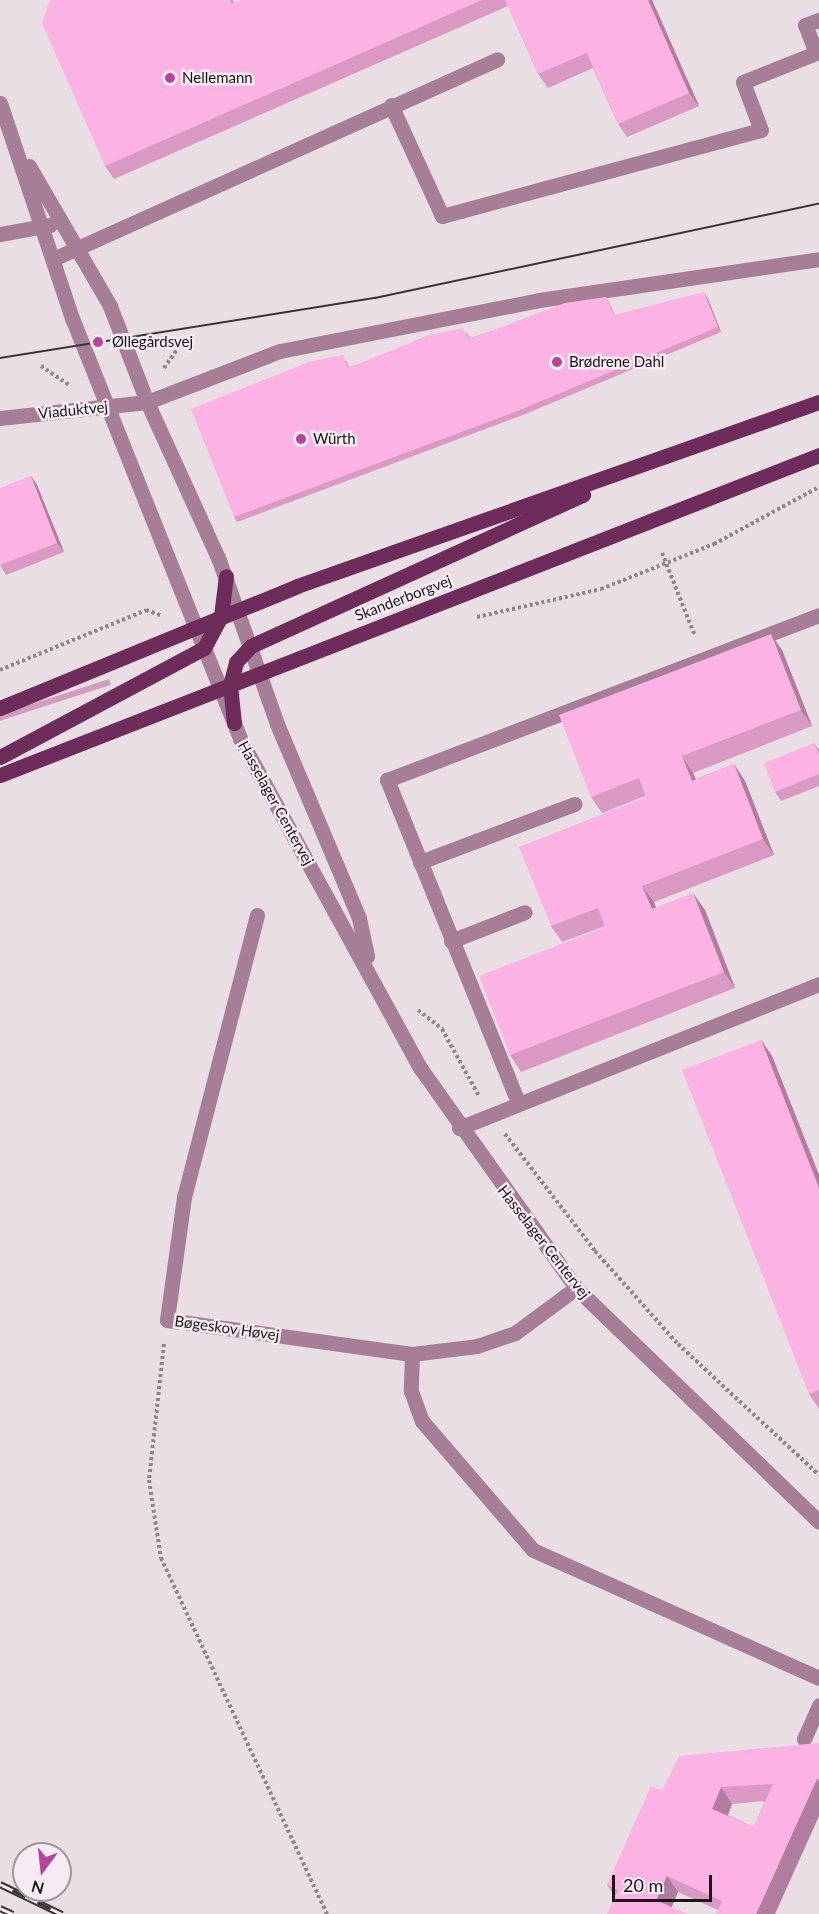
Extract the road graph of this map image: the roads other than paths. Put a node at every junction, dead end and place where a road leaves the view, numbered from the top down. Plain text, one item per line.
1 (819, 20) edge
2 (496, 59) dead end
3 (0, 103) edge
4 (391, 105) junction
5 (15, 140) junction
6 (62, 222) junction
7 (42, 226) junction
8 (0, 234) edge
9 (76, 248) junction
10 (53, 259) junction
11 (819, 259) edge
12 (147, 402) junction
13 (819, 402) edge
14 (107, 406) junction
15 (0, 418) edge
16 (819, 455) edge
17 (656, 461) junction
18 (226, 576) junction
19 (238, 609) junction
20 (819, 615) edge
21 (221, 616) junction
22 (195, 626) junction
23 (250, 646) junction
24 (204, 648) junction
25 (260, 674) junction
26 (225, 687) junction
27 (0, 708) edge
28 (0, 757) edge
29 (0, 775) edge
30 (574, 804) dead end
31 (420, 862) junction
32 (525, 912) dead end
33 (257, 915) dead end
34 (450, 941) junction
35 (371, 972) junction
36 (819, 984) edge
37 (518, 1102) junction
38 (459, 1128) junction
39 (576, 1288) junction
40 (412, 1354) junction
41 (819, 1522) edge
42 (819, 1678) edge
43 (819, 1705) edge
44 (804, 1739) dead end

1 - 4 street
2 - 4 street
3 - 5 street
4 - 9 street
5 - 6 street
5 - 7 street
6 - 7 street
6 - 9 street
7 - 8 street
7 - 10 street
9 - 10 street
9 - 12 street
10 - 14 street
11 - 12 street, Viaduktvej
12 - 14 street, Viaduktvej
12 - 18 street
13 - 17 main road
14 - 15 street, Viaduktvej
14 - 22 street
16 - 25 main road, Skanderborgvej
17 - 19 main road
17 - 23 main road
18 - 19 street
18 - 21 main road
19 - 21 main road
19 - 23 street, Hasselager Centervej
20 - 31 street
21 - 22 main road
21 - 24 main road
22 - 24 street, Hasselager Centervej
22 - 27 main road
23 - 25 street, Hasselager Centervej
23 - 26 main road
24 - 26 street, Hasselager Centervej
24 - 28 main road
25 - 26 main road, Skanderborgvej
25 - 35 street, Hasselager Centervej
26 - 29 main road, Skanderborgvej
26 - 35 street, Hasselager Centervej
30 - 31 street
31 - 34 street
32 - 34 street
33 - 40 street, Bøgeskov Høvej
34 - 37 street
35 - 38 street, Hasselager Centervej
36 - 37 street
37 - 38 street
38 - 39 street, Hasselager Centervej
39 - 40 street, Bøgeskov Høvej
39 - 41 street, Hasselager Centervej
40 - 42 street
43 - 44 street

